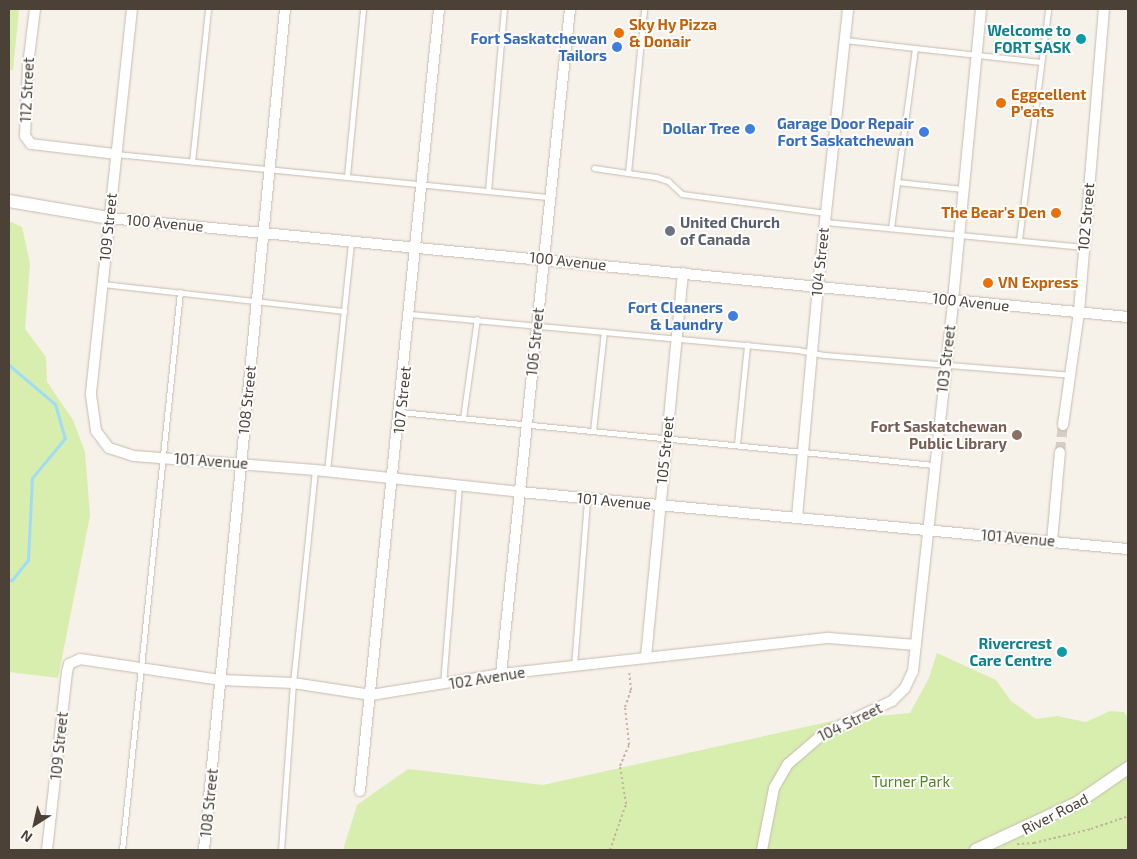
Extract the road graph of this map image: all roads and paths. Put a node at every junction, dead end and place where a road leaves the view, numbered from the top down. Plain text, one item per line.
1 (35, 9) edge
2 (132, 9) edge
3 (208, 9) edge
4 (286, 9) edge
5 (363, 9) edge
6 (439, 9) edge
7 (504, 9) edge
8 (570, 9) edge
9 (644, 9) edge
10 (848, 9) edge
11 (981, 9) edge
12 (1048, 9) edge
13 (1104, 9) edge
14 (845, 40) junction
15 (915, 48) junction
16 (976, 57) junction
17 (1040, 62) junction
18 (115, 154) junction
19 (192, 162) junction
20 (594, 168) dead end
21 (270, 170) junction
22 (628, 173) junction
23 (347, 176) junction
24 (897, 182) junction
25 (422, 186) junction
26 (963, 189) junction
27 (488, 191) junction
28 (551, 197) junction
29 (9, 201) edge
30 (825, 217) junction
31 (109, 218) junction
32 (891, 228) junction
33 (264, 232) junction
34 (958, 236) junction
35 (351, 240) junction
36 (1019, 240) junction
37 (417, 247) junction
38 (1084, 248) junction
39 (543, 259) junction
40 (684, 273) junction
41 (102, 284) junction
42 (818, 286) junction
43 (180, 292) junction
44 (257, 300) junction
45 (953, 300) junction
46 (344, 311) junction
47 (1078, 312) junction
48 (410, 314) junction
49 (1128, 317) edge
50 (477, 319) junction
51 (536, 325) junction
52 (604, 332) junction
53 (677, 338) junction
54 (747, 345) junction
55 (812, 353) junction
56 (946, 364) junction
57 (1070, 375) junction
58 (400, 412) junction
59 (463, 418) junction
60 (527, 425) junction
61 (1064, 425) tunnel mouth
62 (593, 431) junction
63 (667, 438) junction
64 (104, 442) joint
65 (737, 444) junction
66 (803, 450) junction
67 (1060, 452) tunnel mouth
68 (164, 458) junction
69 (241, 463) junction
70 (934, 465) junction
71 (315, 470) junction
72 (327, 471) junction
73 (394, 478) junction
74 (459, 485) junction
75 (520, 492) junction
76 (587, 499) junction
77 (660, 505) junction
78 (797, 517) junction
79 (926, 530) junction
80 (1052, 541) junction
81 (1128, 549) edge
82 (916, 645) junction
83 (646, 657) junction
84 (628, 660) junction
85 (141, 666) junction
86 (574, 666) junction
87 (67, 672) joint
88 (501, 674) junction
89 (221, 680) junction
90 (293, 683) junction
91 (443, 685) junction
92 (371, 695) junction
93 (892, 701) joint
94 (1128, 768) edge
95 (360, 791) dead end
96 (1128, 816) edge
97 (997, 842) junction
98 (47, 850) edge
99 (122, 850) edge
100 (204, 850) edge
101 (281, 850) edge
102 (610, 850) edge
103 (762, 850) edge
104 (976, 850) edge

1 - 18 street, 112 Street
2 - 18 street, 109 Street
3 - 19 lane
4 - 21 street, 108 Street
5 - 23 lane
6 - 25 street, 107 Street
7 - 27 lane
8 - 28 street, 106 Street
9 - 22 lane
10 - 14 street, 104 Street
11 - 16 street, 103 Street
12 - 17 lane
13 - 38 street, 102 Street
14 - 15 lane
14 - 30 street, 104 Street
15 - 16 lane
15 - 24 lane
16 - 17 lane
16 - 26 street, 103 Street
17 - 36 lane
18 - 19 lane
18 - 31 street, 109 Street
19 - 21 lane
20 - 22 lane
21 - 23 lane
21 - 33 street, 108 Street
22 - 30 lane
23 - 25 lane
24 - 26 lane
24 - 32 lane
25 - 27 lane
25 - 37 street, 107 Street
26 - 34 street, 103 Street
27 - 28 lane
28 - 39 street, 106 Street
29 - 31 street, 100 Avenue
30 - 32 lane
30 - 42 street, 104 Street
31 - 33 street, 100 Avenue
31 - 41 street, 109 Street
32 - 34 lane
33 - 35 street, 100 Avenue
33 - 44 street, 108 Street
34 - 36 lane
34 - 45 street, 103 Street
35 - 37 street, 100 Avenue
35 - 46 lane
36 - 38 lane
37 - 39 street, 100 Avenue
37 - 48 street, 107 Street
38 - 47 street, 102 Street
39 - 40 street, 100 Avenue
39 - 51 street, 106 Street
40 - 42 street, 100 Avenue
40 - 53 street, 105 Street
41 - 43 lane
41 - 64 street, 109 Street
42 - 45 street, 100 Avenue
42 - 55 street, 104 Street
43 - 44 lane
43 - 68 lane
44 - 46 lane
44 - 69 street, 108 Street
45 - 47 street, 100 Avenue
45 - 56 street, 103 Street
46 - 72 lane
47 - 49 street, 100 Avenue
47 - 57 street, 102 Street
48 - 50 lane
48 - 58 street, 107 Street
50 - 51 lane
50 - 59 lane
51 - 52 lane
51 - 60 street, 106 Street
52 - 53 lane
52 - 62 lane
53 - 54 lane
53 - 63 street, 105 Street
54 - 55 lane
54 - 65 lane
55 - 56 lane
55 - 66 street, 104 Street
56 - 57 lane
56 - 70 street, 103 Street
57 - 61 street, 102 Street
58 - 59 lane
58 - 73 street, 107 Street
59 - 60 lane
60 - 62 lane
60 - 75 street, 106 Street
62 - 63 lane
63 - 65 lane
63 - 77 street, 105 Street
64 - 68 street, 101 Avenue
65 - 66 lane
66 - 70 lane
66 - 78 street, 104 Street
67 - 80 street
68 - 69 street, 101 Avenue
68 - 85 lane
69 - 71 street, 101 Avenue
69 - 89 street, 108 Street
70 - 79 street, 103 Street
71 - 72 street, 101 Avenue
71 - 90 lane
72 - 73 street, 101 Avenue
73 - 74 street, 101 Avenue
73 - 92 street, 107 Street
74 - 75 street, 101 Avenue
74 - 91 lane
75 - 76 street, 101 Avenue
75 - 88 street, 106 Street
76 - 77 street, 101 Avenue
76 - 86 lane
77 - 78 street, 101 Avenue
77 - 83 street, 105 Street
78 - 79 street, 101 Avenue
79 - 80 street, 101 Avenue
79 - 82 street, 103 Street
80 - 81 street, 101 Avenue
82 - 83 street, 102 Avenue
82 - 93 street, 103 Street
83 - 84 street, 102 Avenue
84 - 86 street, 102 Avenue
84 - 102 path
85 - 87 street, 102 Avenue
85 - 89 street, 102 Avenue
85 - 99 lane
86 - 88 street, 102 Avenue
87 - 98 street, 109 Street
88 - 91 street, 102 Avenue
89 - 90 street, 102 Avenue
89 - 100 street, 108 Street
90 - 92 street, 102 Avenue
90 - 101 lane
91 - 92 street, 102 Avenue
92 - 95 street, 107 Street
93 - 103 street, 104 Street
94 - 97 street, River Road
96 - 97 path
97 - 104 street, River Road

